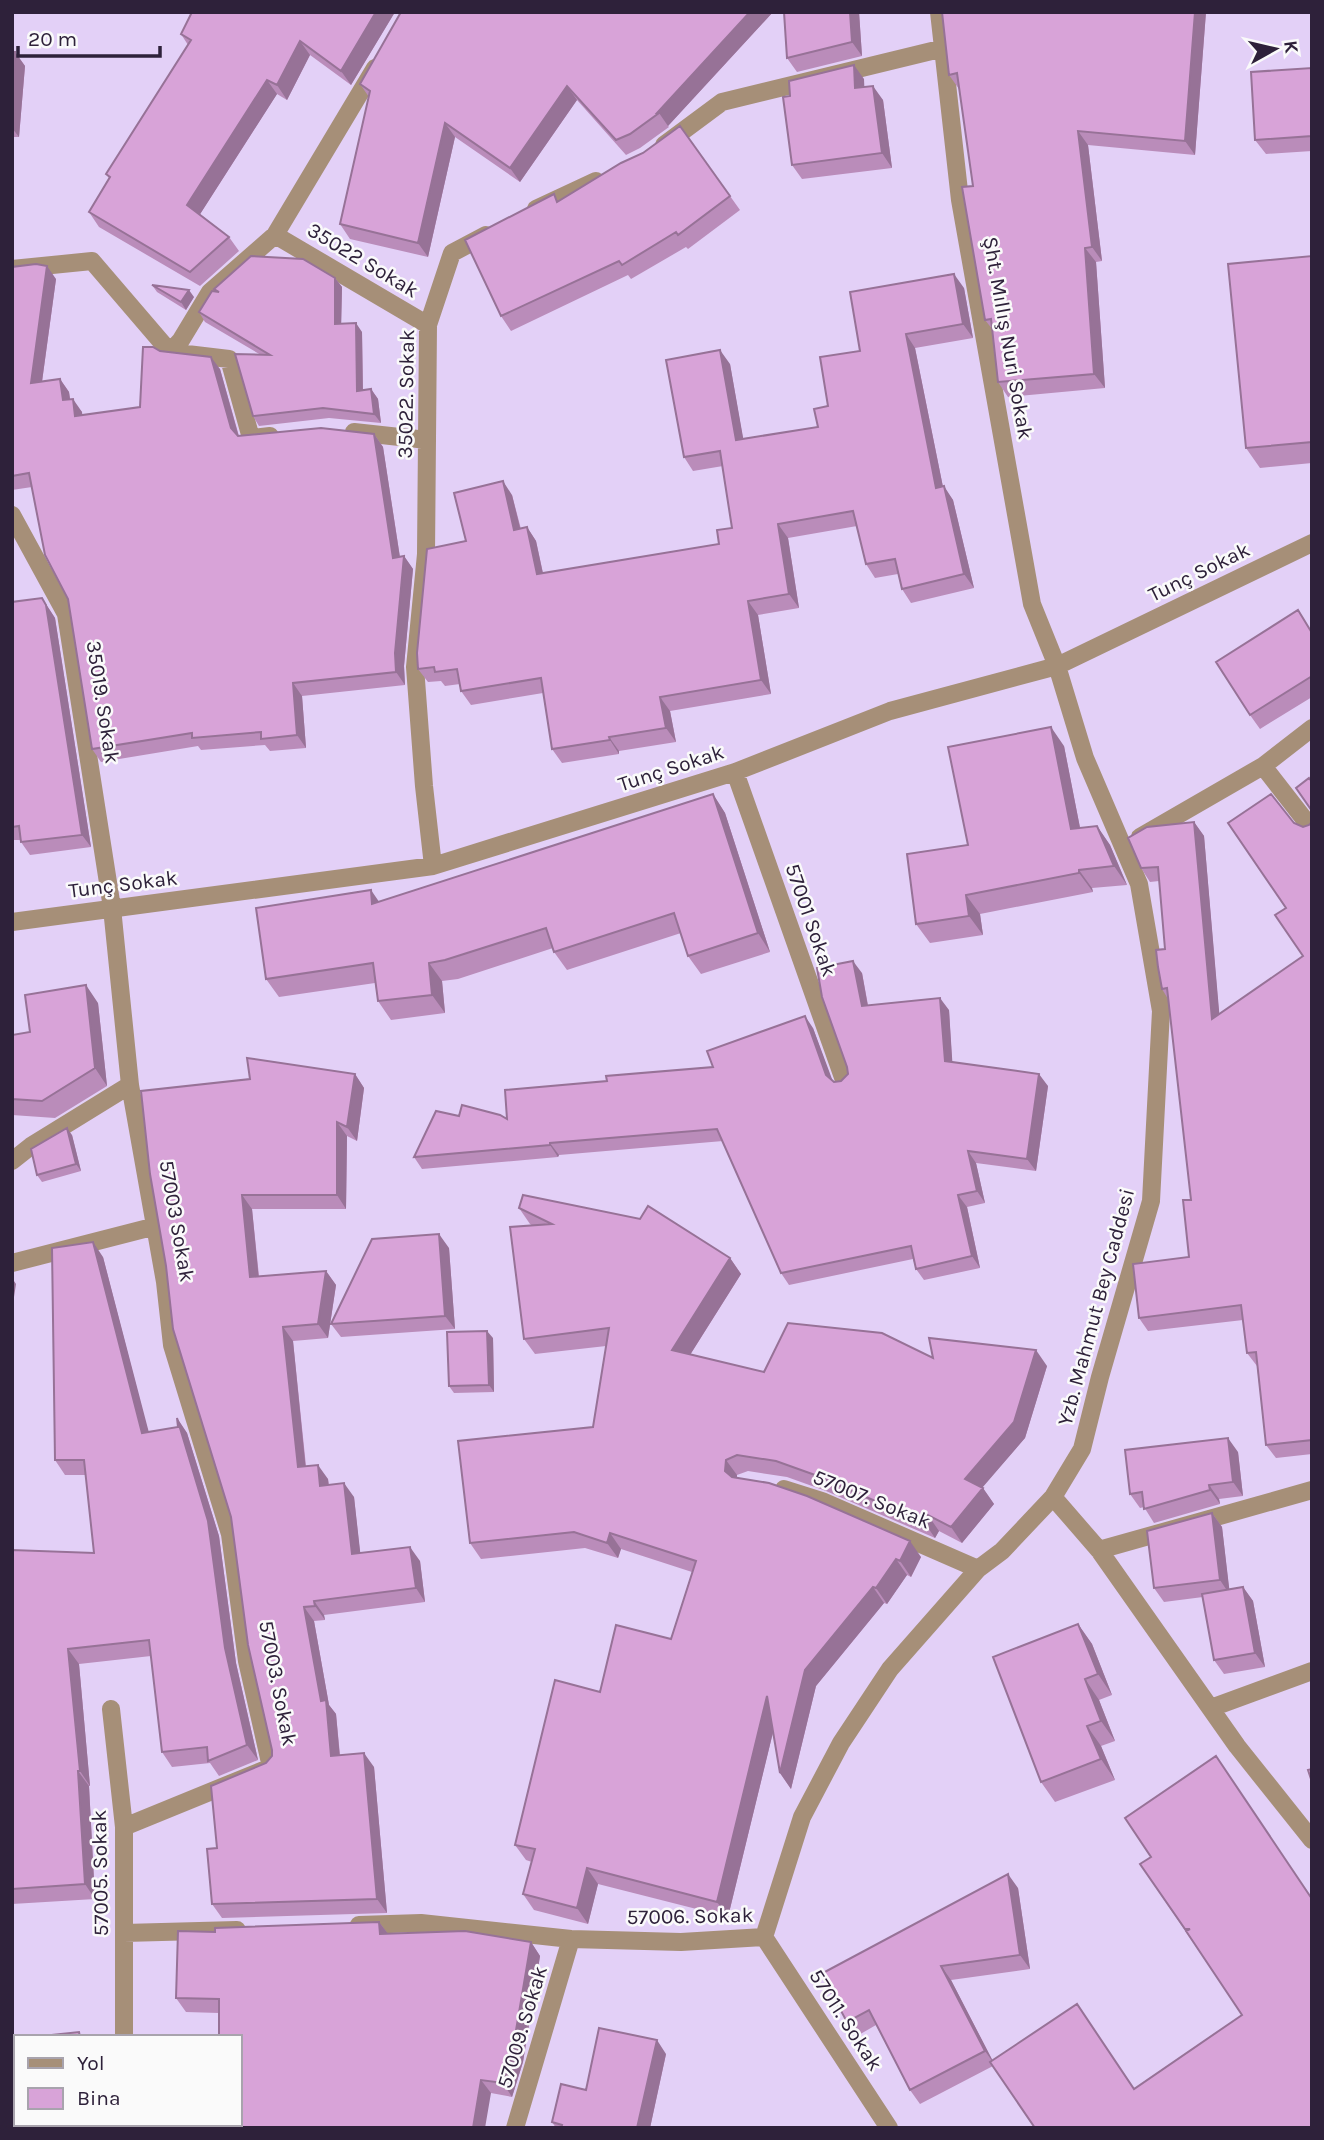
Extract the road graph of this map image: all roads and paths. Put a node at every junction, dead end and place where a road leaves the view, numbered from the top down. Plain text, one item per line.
1 (939, 12) edge
2 (387, 47) edge
3 (944, 48) junction
4 (646, 158) edge
5 (611, 174) edge
6 (518, 218) edge
7 (496, 230) edge
8 (275, 235) junction
9 (12, 269) edge
10 (428, 325) junction
11 (170, 352) junction
12 (330, 429) edge
13 (290, 434) edge
14 (427, 440) junction
15 (12, 514) edge
16 (1312, 543) edge
17 (1057, 666) junction
18 (1312, 728) edge
19 (1263, 766) junction
20 (735, 772) junction
21 (1312, 830) edge
22 (1122, 847) junction
23 (433, 866) junction
24 (112, 908) junction
25 (12, 922) edge
26 (845, 1083) edge
27 (130, 1086) junction
28 (12, 1161) edge
29 (156, 1226) junction
30 (12, 1263) edge
31 (771, 1486) edge
32 (1312, 1490) edge
33 (1053, 1497) junction
34 (230, 1535) joint
35 (1099, 1550) junction
36 (978, 1569) junction
37 (1312, 1671) edge
38 (1212, 1708) junction
39 (111, 1709) dead end
40 (124, 1827) junction
41 (1312, 1840) edge
42 (340, 1926) edge
43 (259, 1929) edge
44 (124, 1933) junction
45 (764, 1937) junction
46 (571, 1939) junction
47 (124, 2035) edge
48 (515, 2128) edge
49 (889, 2128) edge

1 - 3 street, Şht. Mıllış Nuri Sokak
2 - 8 street
3 - 4 street
3 - 17 street, Şht. Mıllış Nuri Sokak
5 - 6 street
7 - 10 street, 35022. Sokak
8 - 10 street, 35022 Sokak
8 - 11 street
9 - 11 street
10 - 14 street, 35022. Sokak
11 - 13 street
12 - 14 street
14 - 23 street, 35022. Sokak
15 - 24 street, 35019. Sokak
16 - 17 street, Tunç Sokak
17 - 20 street, Tunç Sokak
17 - 22 street, Yzb. Mahmut Bey Caddesi
18 - 19 street
19 - 21 street
19 - 22 street
20 - 23 street, Tunç Sokak
20 - 26 street, 57001 Sokak
22 - 33 street, Yzb. Mahmut Bey Caddesi
23 - 24 street, Tunç Sokak
24 - 25 street, Tunç Sokak
24 - 27 street, 57003 Sokak
27 - 28 street
27 - 29 street, 57003 Sokak
29 - 30 street
29 - 34 street, 57003 Sokak
31 - 36 street, 57007. Sokak
32 - 35 street
33 - 35 street
33 - 36 street, 57006. Sokak
34 - 40 street, 57003. Sokak
35 - 38 street
36 - 45 street, 57006. Sokak
37 - 38 street
38 - 41 street
39 - 40 street, 57005. Sokak
40 - 44 street, 57005. Sokak
42 - 46 street, 57006. Sokak
43 - 44 street
44 - 47 street, 57005. Sokak
45 - 46 street, 57006. Sokak
45 - 49 street, 57011. Sokak
46 - 48 street, 57009. Sokak

